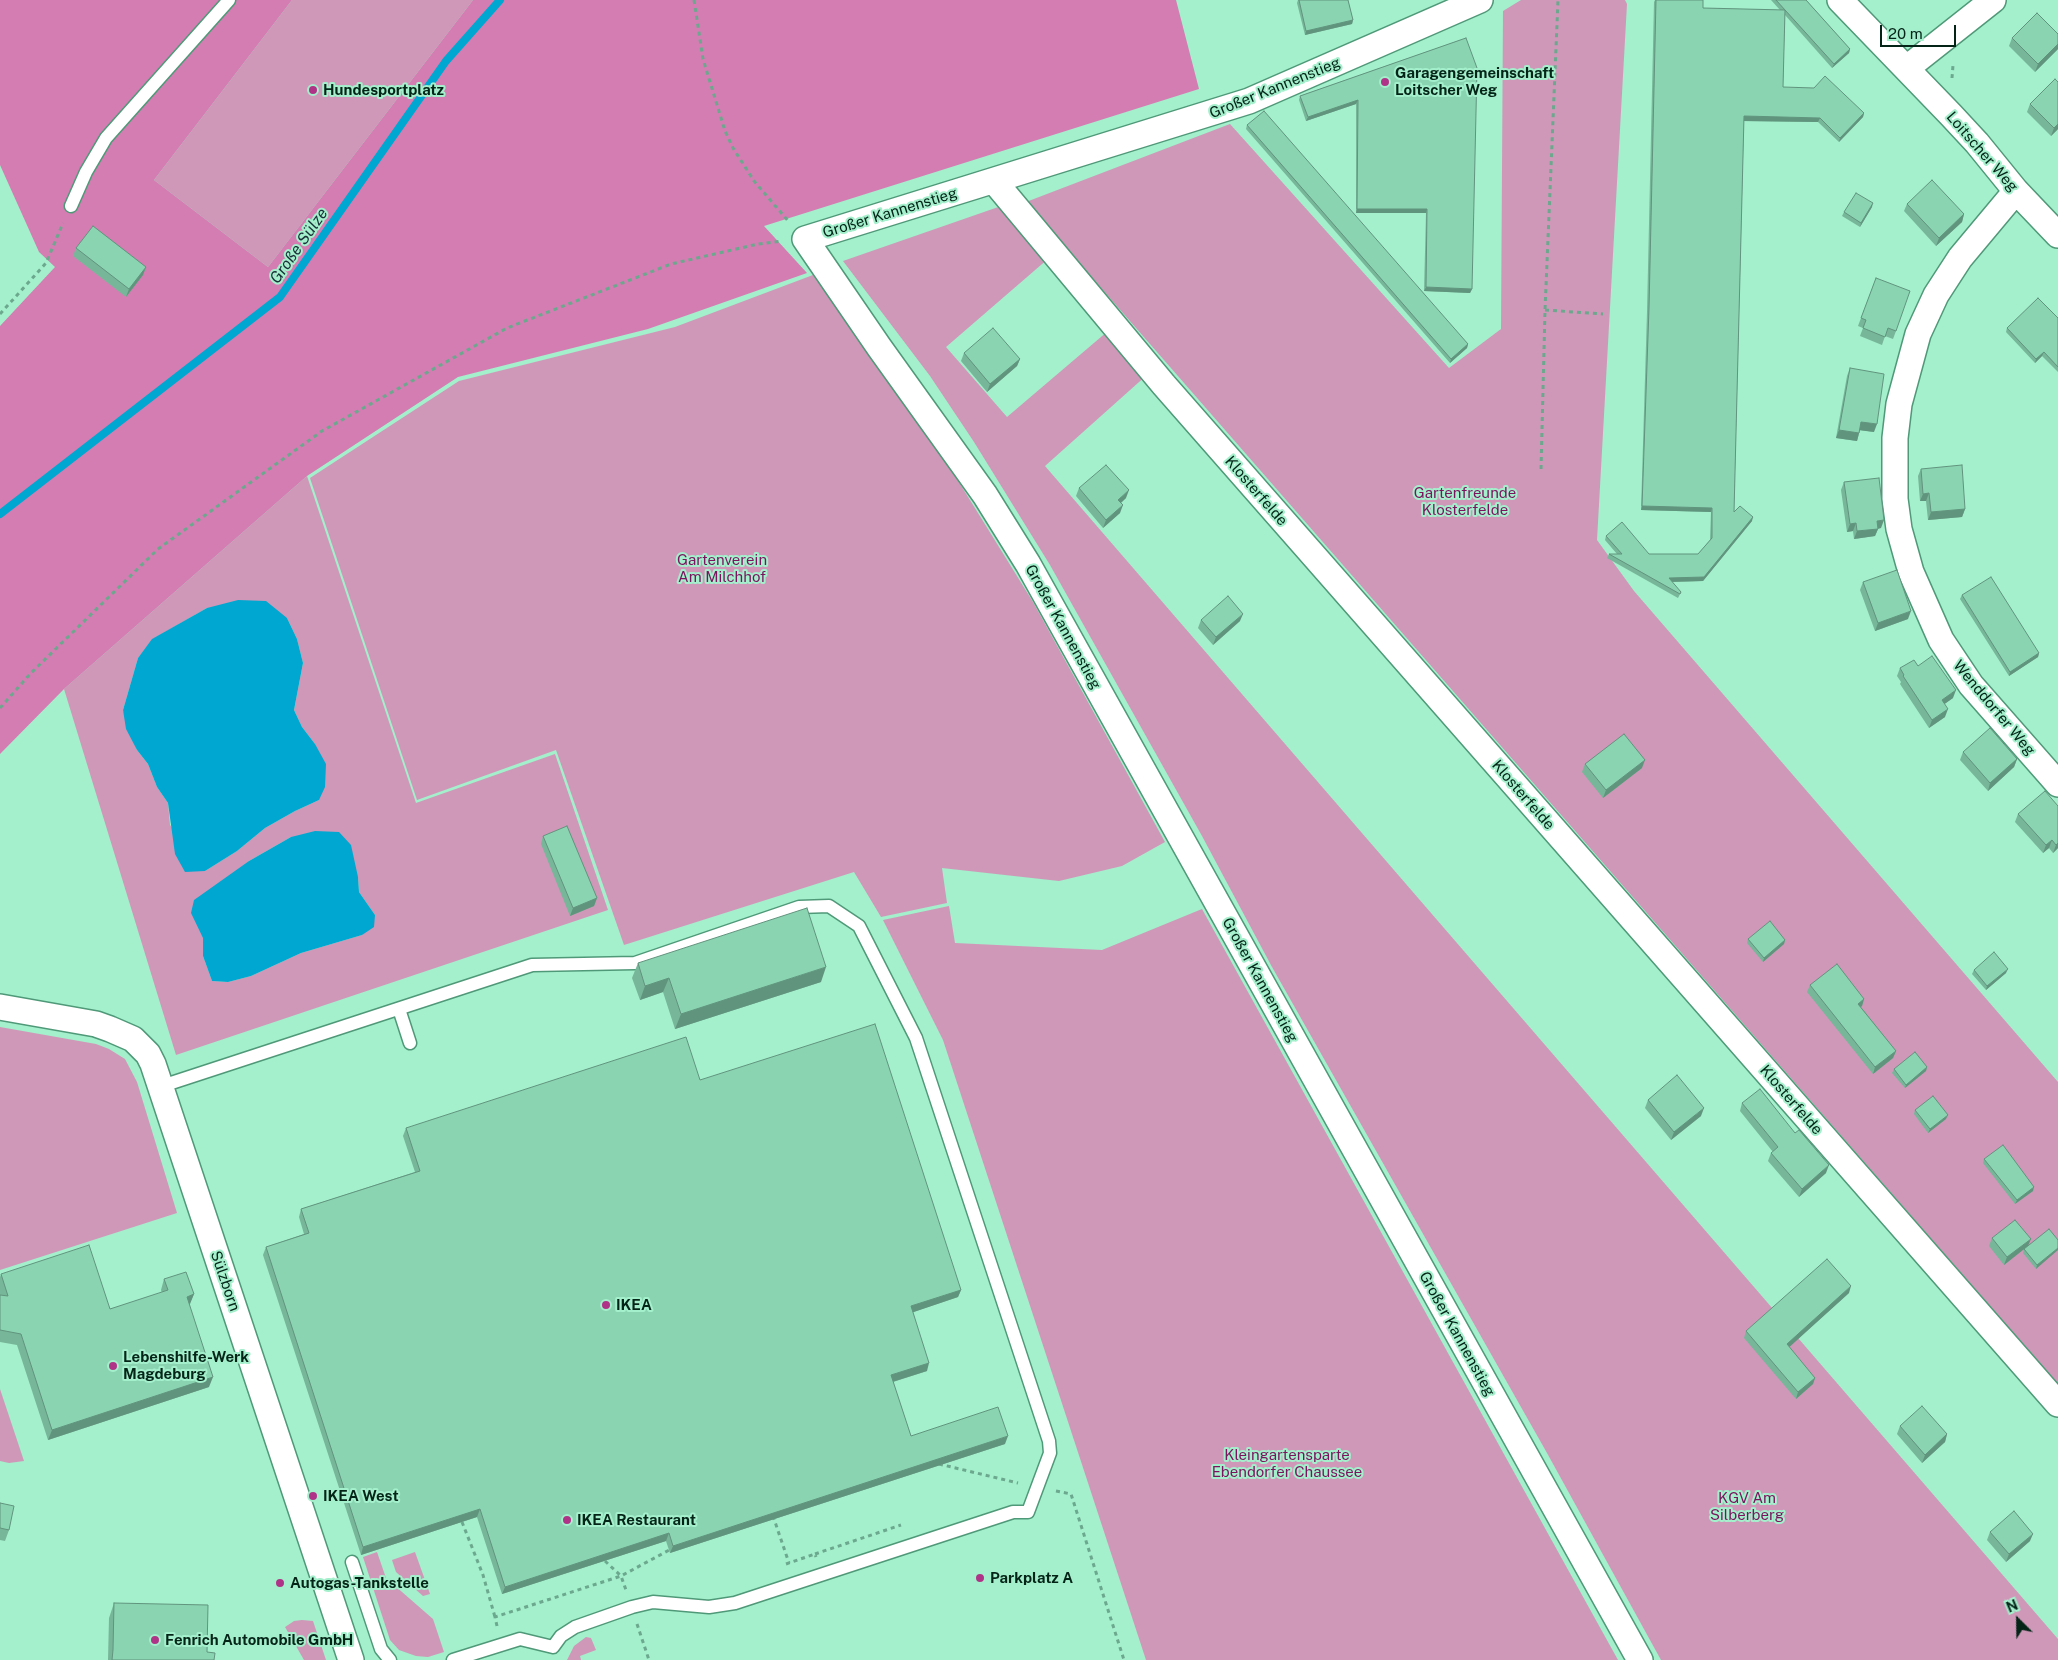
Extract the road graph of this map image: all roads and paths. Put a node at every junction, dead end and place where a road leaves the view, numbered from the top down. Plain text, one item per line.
1 (229, 0) edge
2 (694, 0) edge
3 (1480, 0) edge
4 (1558, 0) edge
5 (1840, 0) edge
6 (1993, 0) edge
7 (1955, 58) dead end
8 (1907, 68) junction
9 (1953, 84) dead end
10 (994, 181) junction
11 (2016, 191) junction
12 (71, 206) joint
13 (2058, 235) edge
14 (805, 239) junction
15 (1545, 310) junction
16 (0, 314) edge
17 (1603, 314) dead end
18 (1541, 469) dead end
19 (0, 708) edge
20 (2058, 784) edge
21 (0, 1007) edge
22 (399, 1008) junction
23 (410, 1043) dead end
24 (162, 1086) junction
25 (2058, 1404) edge
26 (935, 1463) edge
27 (1037, 1487) junction
28 (772, 1513) edge
29 (462, 1522) edge
30 (902, 1525) dead end
31 (674, 1548) edge
32 (815, 1554) dead end
33 (352, 1562) dead end
34 (789, 1563) dead end
35 (494, 1617) junction
36 (503, 1644) junction
37 (351, 1660) edge
38 (390, 1660) edge
39 (453, 1660) edge
40 (1124, 1660) edge
41 (1640, 1660) edge

1 - 12 lane
2 - 14 path
3 - 10 street, Großer Kannenstieg
4 - 15 path
5 - 8 street, Loitscher Weg
6 - 8 street
7 - 9 path
8 - 11 street, Loitscher Weg
10 - 14 street, Großer Kannenstieg
10 - 25 street, Klosterfelde
11 - 13 street, Loitscher Weg
11 - 20 street, Wenddorfer Weg
12 - 16 path
14 - 19 path
14 - 41 street, Großer Kannenstieg
15 - 17 path
15 - 18 path
21 - 24 street, Sülzborn
22 - 23 lane
22 - 24 lane
22 - 27 lane
24 - 37 street, Sülzborn
26 - 27 path
27 - 36 lane
27 - 40 path
28 - 34 path
29 - 35 path
30 - 32 path
31 - 35 path
33 - 38 lane
35 - 36 path
36 - 39 lane

